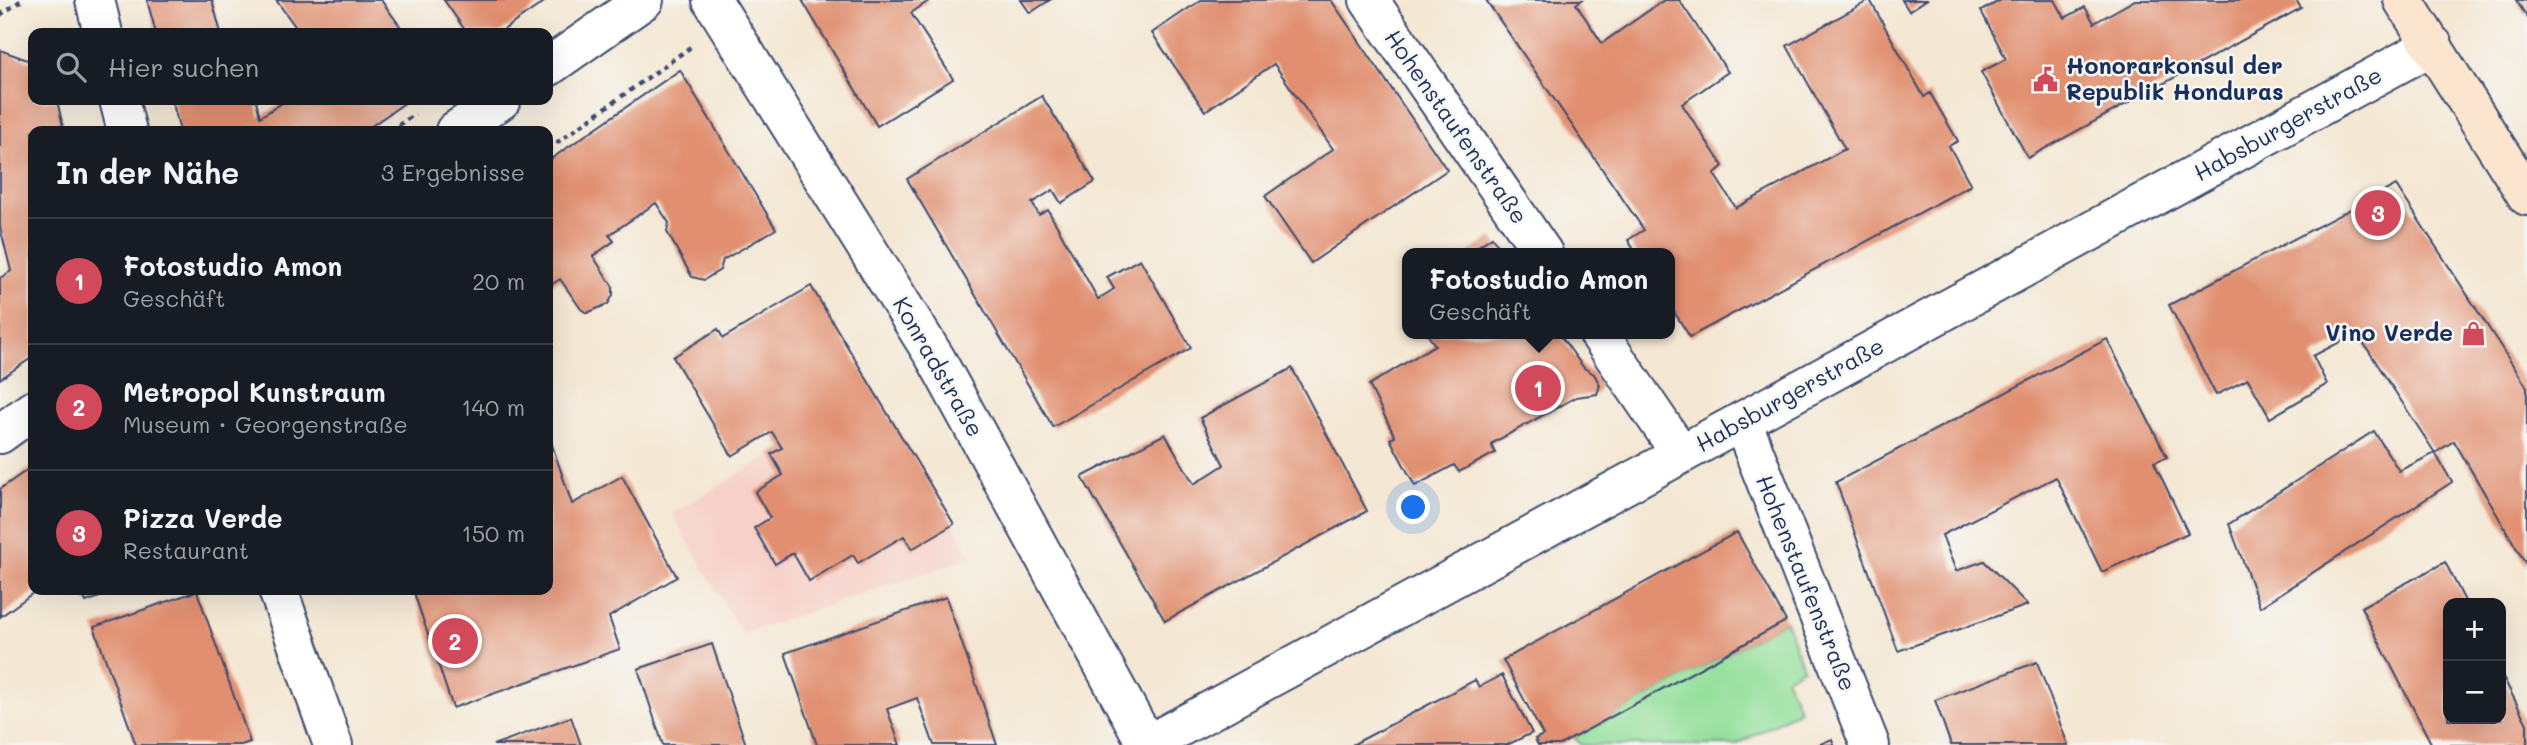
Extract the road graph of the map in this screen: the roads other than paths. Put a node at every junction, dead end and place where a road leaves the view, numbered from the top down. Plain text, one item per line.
1 (94, 0) edge
2 (644, 0) edge
3 (1369, 0) edge
4 (2403, 0) edge
5 (718, 10) edge
6 (102, 28) edge
7 (2432, 45) junction
8 (553, 64) edge
9 (120, 105) edge
10 (494, 105) edge
11 (126, 126) edge
12 (463, 126) edge
13 (2527, 196) edge
14 (1540, 248) edge
15 (1602, 339) edge
16 (28, 414) edge
17 (1742, 421) junction
18 (0, 434) edge
19 (1681, 454) junction
20 (280, 595) edge
21 (333, 745) edge
22 (1147, 745) edge
23 (1870, 745) edge

1 - 6 street
2 - 8 street
3 - 14 street, Hohenstaufenstraße
4 - 7 main road
5 - 22 street, Konradstraße
7 - 13 main road
7 - 17 street, Habsburgerstraße
9 - 11 street
10 - 12 street
15 - 19 street
16 - 18 street
17 - 19 street, Habsburgerstraße
17 - 23 street, Hohenstaufenstraße
19 - 22 street, Habsburgerstraße
20 - 21 street

